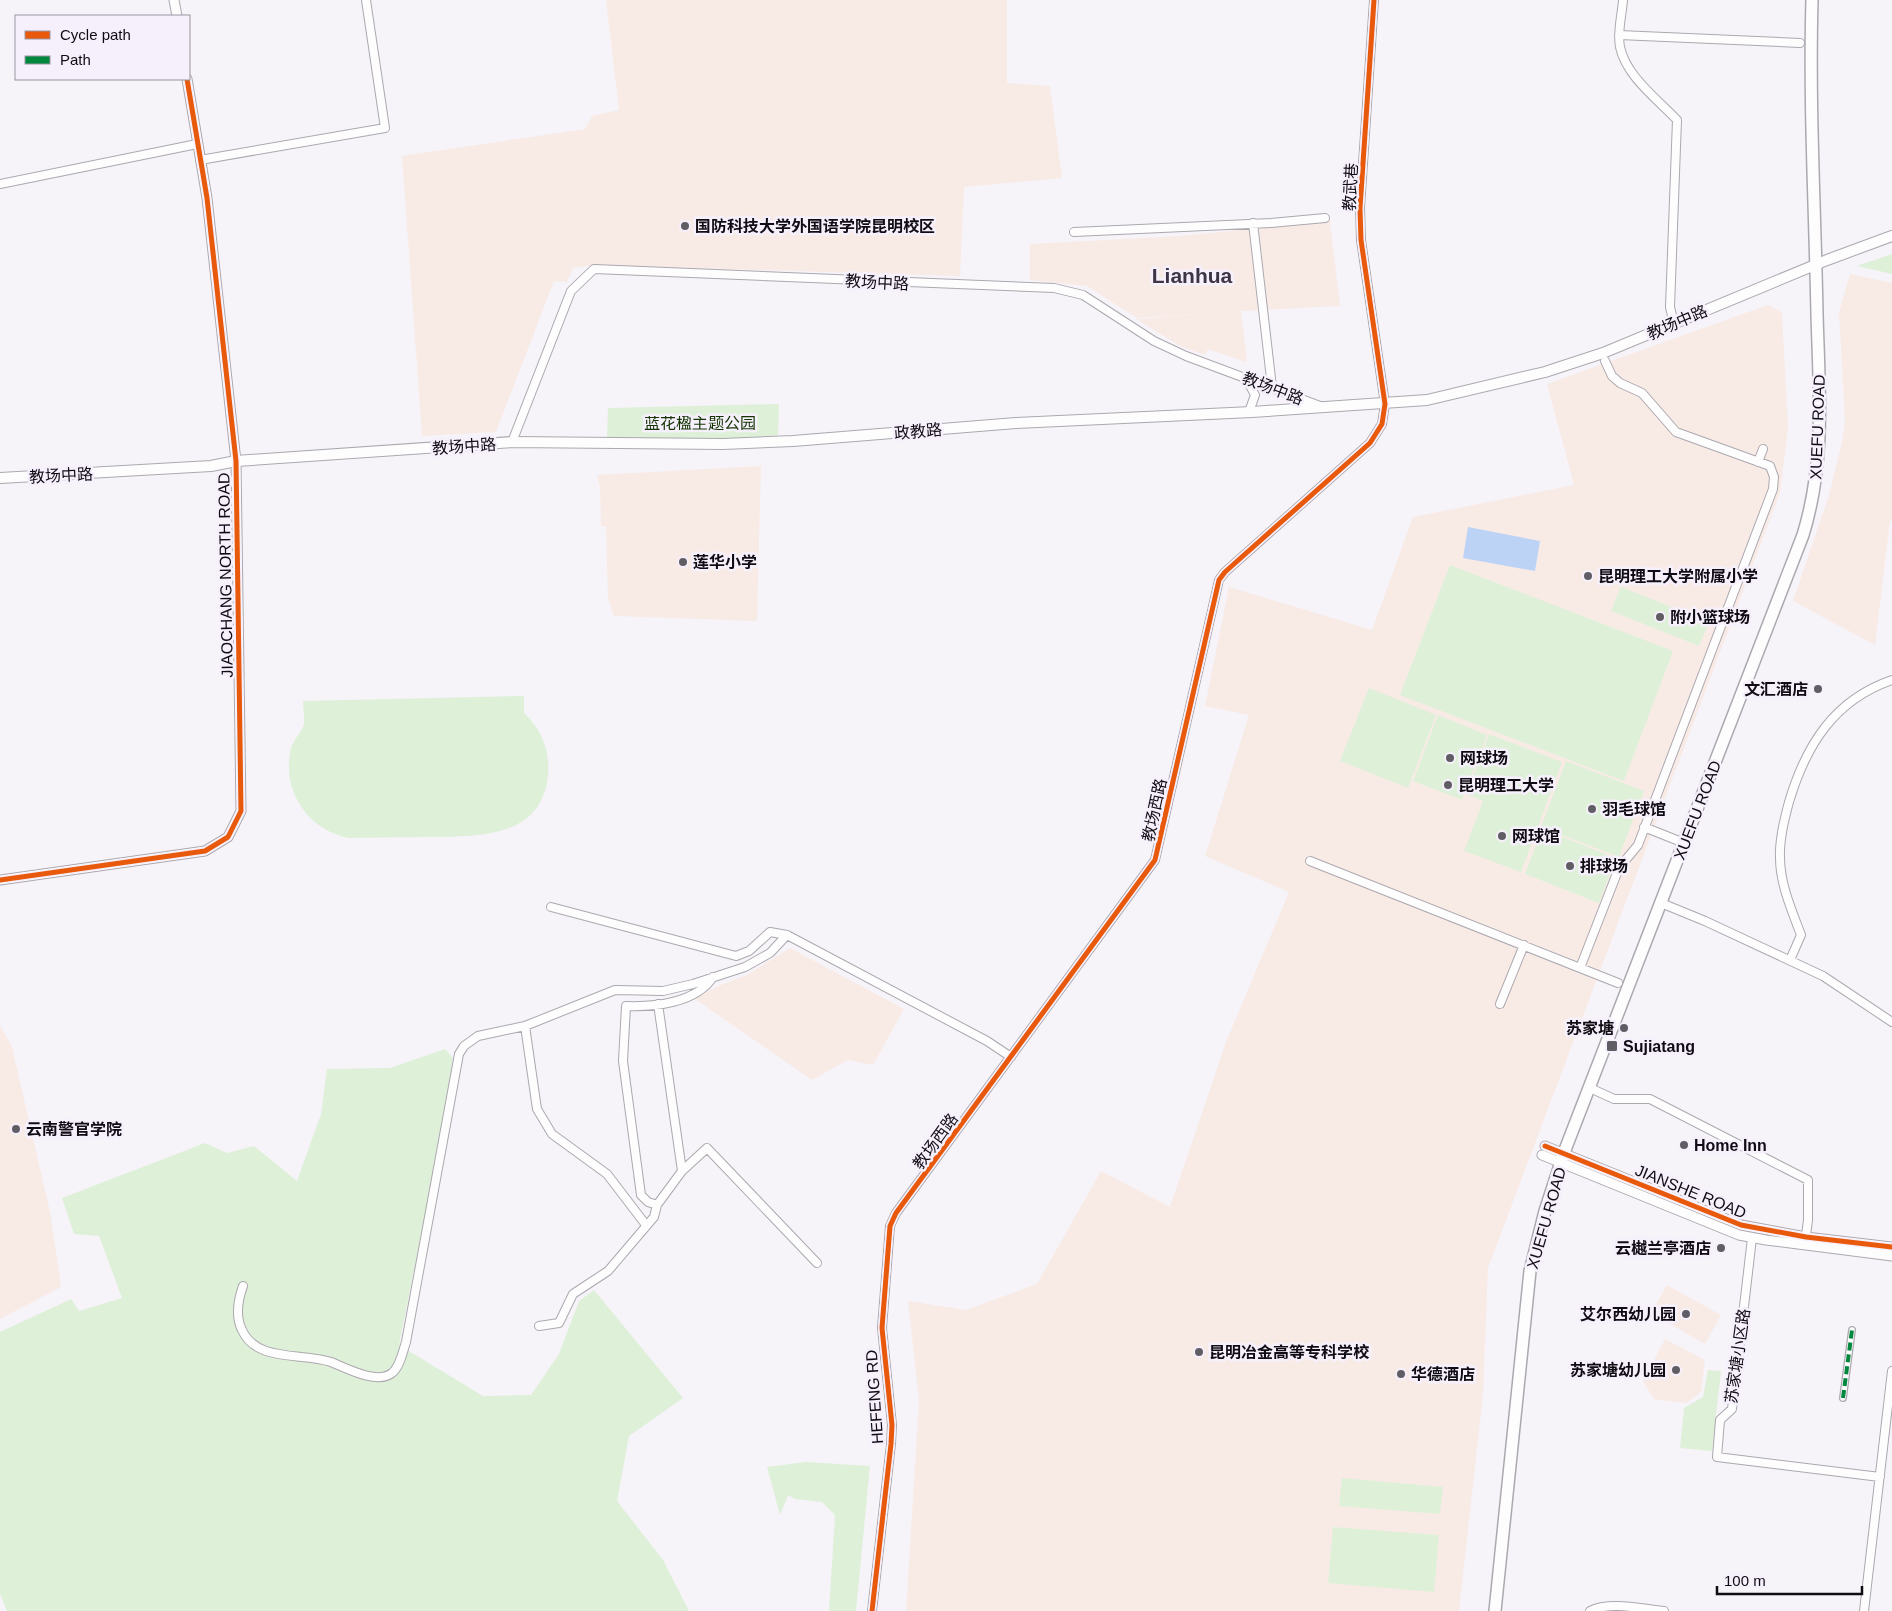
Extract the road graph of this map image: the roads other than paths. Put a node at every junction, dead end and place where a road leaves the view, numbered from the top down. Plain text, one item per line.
1 (174, 0) edge
2 (366, 0) edge
3 (1374, 0) edge
4 (1623, 0) edge
5 (1812, 0) edge
6 (177, 15) edge
7 (1620, 36) junction
8 (1800, 43) dead end
9 (187, 80) edge
10 (198, 144) junction
11 (200, 160) junction
12 (0, 184) edge
13 (1325, 218) dead end
14 (1253, 223) junction
15 (1074, 232) dead end
16 (1892, 236) edge
17 (1816, 265) junction
18 (1674, 324) junction
19 (1605, 362) dead end
20 (1246, 377) junction
21 (1272, 387) junction
22 (1385, 404) junction
23 (1325, 408) junction
24 (1248, 412) junction
25 (512, 442) junction
26 (1763, 449) dead end
27 (236, 462) junction
28 (1758, 462) junction
29 (0, 478) edge
30 (1892, 680) edge
31 (1644, 827) junction
32 (1684, 844) junction
33 (1310, 861) dead end
34 (0, 880) edge
35 (1661, 903) junction
36 (551, 907) dead end
37 (787, 935) junction
38 (1524, 945) junction
39 (1790, 960) junction
40 (1580, 968) junction
41 (713, 977) junction
42 (1618, 983) dead end
43 (658, 1004) junction
44 (1500, 1004) dead end
45 (1892, 1022) edge
46 (525, 1026) junction
47 (1011, 1057) junction
48 (1590, 1088) junction
49 (1543, 1151) dead end
50 (1563, 1158) junction
51 (682, 1171) junction
52 (657, 1205) junction
53 (896, 1213) joint
54 (646, 1225) junction
55 (1752, 1238) junction
56 (1805, 1241) junction
57 (1892, 1247) edge
58 (1892, 1256) edge
59 (817, 1263) dead end
60 (244, 1286) dead end
61 (539, 1326) dead end
62 (1852, 1330) dead end
63 (1892, 1371) edge
64 (1844, 1398) dead end
65 (1880, 1477) junction
66 (872, 1611) edge
67 (1496, 1611) edge
68 (1590, 1611) edge
69 (1664, 1611) edge
70 (1864, 1611) edge

1 - 6 street
2 - 11 street
3 - 22 street, 教武巷
4 - 7 street
5 - 17 main road, XUEFU ROAD
7 - 8 street
7 - 18 street
9 - 10 street, JIAOCHANG NORTH ROAD
10 - 11 street, JIAOCHANG NORTH ROAD
10 - 12 street
11 - 27 street, JIAOCHANG NORTH ROAD
13 - 14 street
14 - 15 street
14 - 21 street
16 - 17 main road, 教场中路
17 - 18 main road, 教场中路
17 - 32 main road, XUEFU ROAD
18 - 22 main road, 教场中路
19 - 28 street
20 - 21 street, 教场中路
20 - 24 street
20 - 25 street, 教场中路
21 - 23 street, 教场中路
22 - 23 main road, 教场中路
22 - 47 street, 教场西路
23 - 24 main road, 政教路
24 - 25 main road, 政教路
25 - 27 main road, 教场中路
26 - 28 street
27 - 29 main road, 教场中路
27 - 34 street, JIAOCHANG NORTH ROAD
28 - 31 street
30 - 39 street
31 - 32 street
31 - 40 street
32 - 35 main road, XUEFU ROAD
33 - 38 street
35 - 39 street
35 - 48 main road, XUEFU ROAD
36 - 37 street
37 - 41 street
37 - 47 street
38 - 40 street
38 - 44 street
39 - 45 street
40 - 42 street
41 - 43 street
41 - 46 street
43 - 51 street
43 - 52 street
46 - 54 street
46 - 60 street
47 - 53 street, 教场西路
48 - 50 main road, XUEFU ROAD
48 - 56 street
49 - 50 street, JIANSHE ROAD
50 - 55 street, JIANSHE ROAD
50 - 56 street, JIANSHE ROAD
50 - 67 main road, XUEFU ROAD
51 - 52 street
51 - 59 street
52 - 54 street
53 - 66 street, HEFENG RD
54 - 61 street
55 - 56 street, JIANSHE ROAD
55 - 65 street, 苏家塘小区路
56 - 57 street, JIANSHE ROAD
56 - 58 street, JIANSHE ROAD
62 - 64 street
63 - 65 street
65 - 70 street
68 - 69 street

